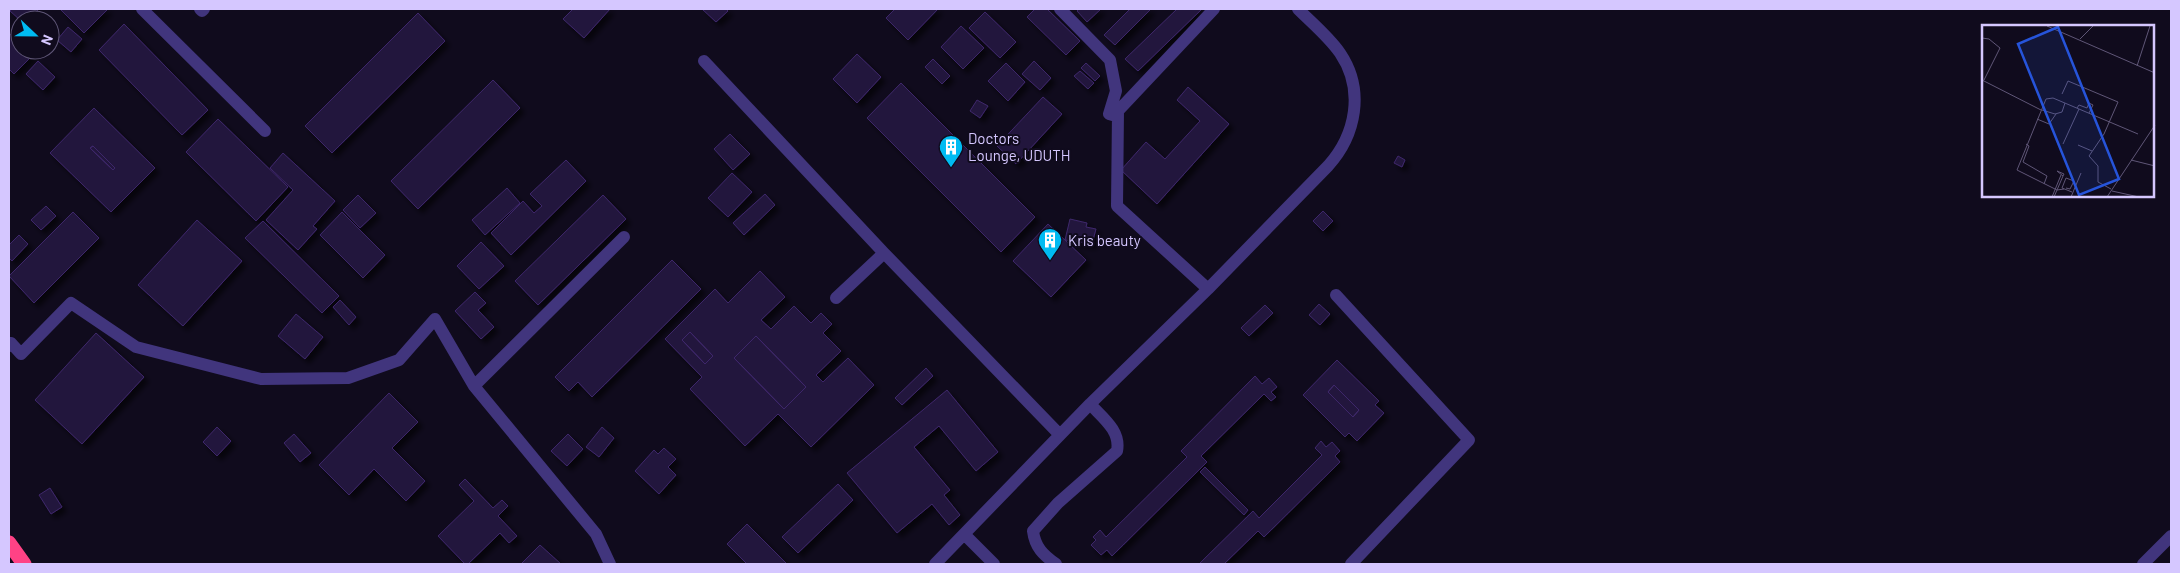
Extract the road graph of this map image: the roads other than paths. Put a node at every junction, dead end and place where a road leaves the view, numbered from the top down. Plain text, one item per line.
1 (142, 9) edge
2 (200, 9) edge
3 (204, 9) edge
4 (1060, 9) edge
5 (1214, 9) edge
6 (1298, 9) edge
7 (704, 61) dead end
8 (1118, 117) junction
9 (265, 131) dead end
10 (624, 238) dead end
11 (884, 253) junction
12 (1208, 289) junction
13 (1336, 295) dead end
14 (836, 298) dead end
15 (9, 346) edge
16 (474, 386) junction
17 (1090, 404) junction
18 (1060, 435) junction
19 (964, 536) junction
20 (2171, 536) edge
21 (9, 543) edge
22 (24, 564) edge
23 (610, 564) edge
24 (935, 564) edge
25 (994, 564) edge
26 (1056, 564) edge
27 (1351, 564) edge
28 (2143, 564) edge

1 - 9 street
2 - 3 street
4 - 8 street
5 - 8 street
6 - 12 street
7 - 11 street
8 - 12 street
10 - 16 street
11 - 14 street
11 - 18 street
12 - 17 street
13 - 27 street
15 - 16 street
16 - 23 street
17 - 18 street
17 - 26 street
18 - 19 street
19 - 24 street
19 - 25 street
20 - 28 street
21 - 22 highway

